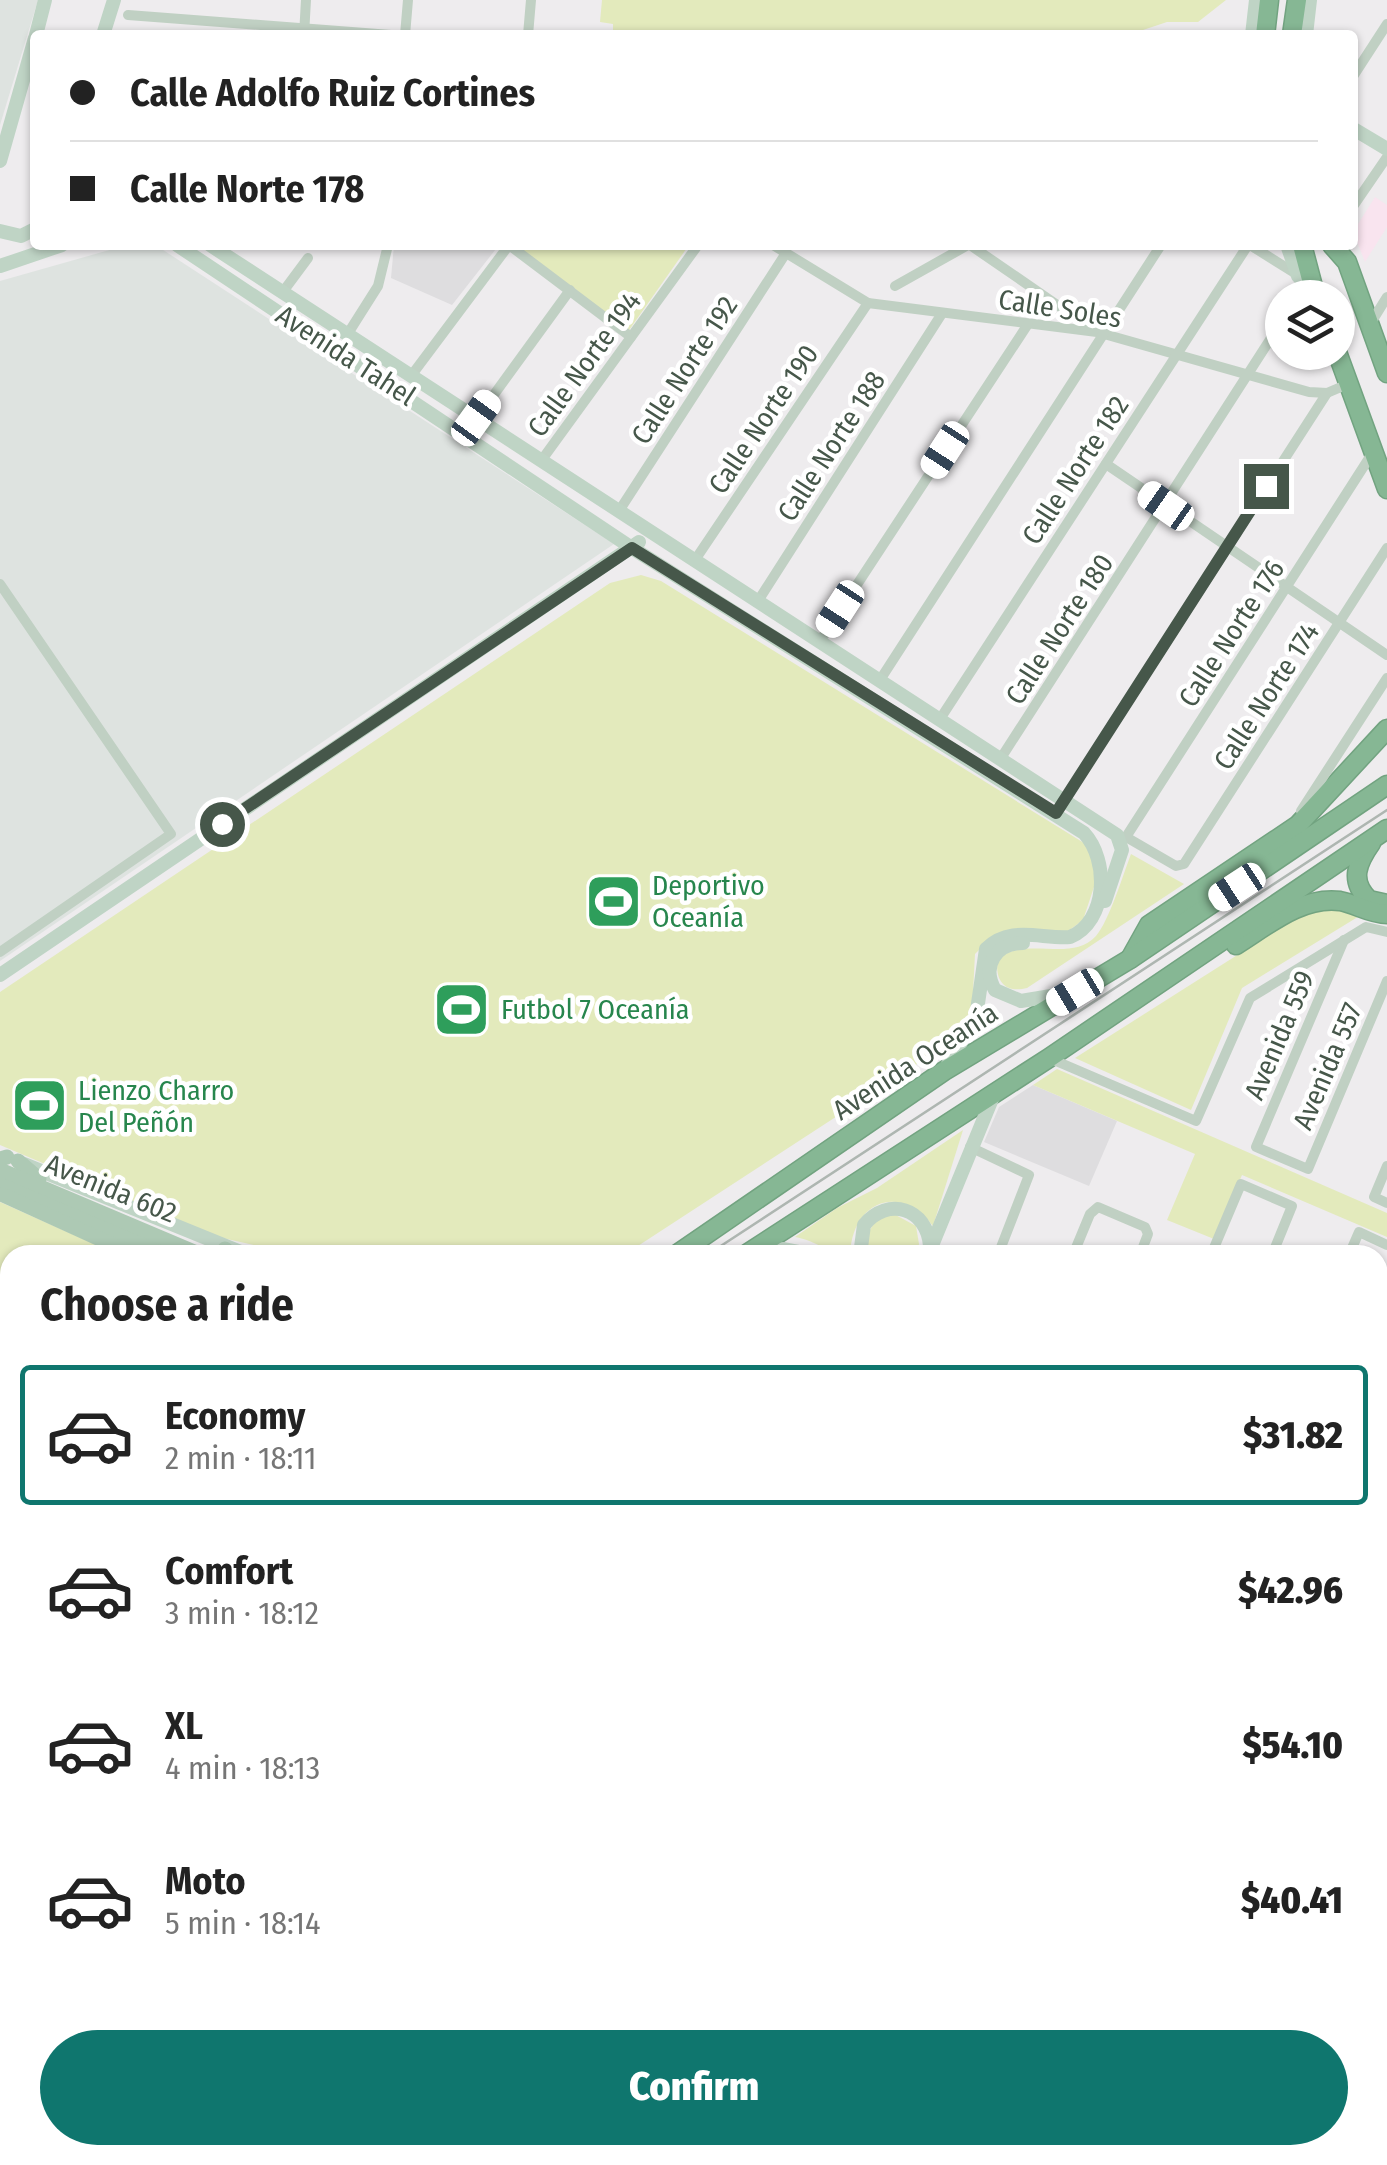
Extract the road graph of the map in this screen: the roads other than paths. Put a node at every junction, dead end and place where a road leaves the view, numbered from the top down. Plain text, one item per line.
1 (46, 0) edge
2 (114, 0) edge
3 (306, 0) edge
4 (408, 0) edge
5 (531, 0) edge
6 (1256, 0) edge
7 (1269, 0) edge
8 (1297, 0) edge
9 (1310, 0) edge
10 (128, 15) dead end
11 (1387, 24) edge
12 (38, 30) edge
13 (105, 30) edge
14 (293, 30) edge
15 (304, 30) edge
16 (405, 30) edge
17 (528, 30) edge
18 (1253, 30) edge
19 (1265, 30) edge
20 (1293, 30) edge
21 (1307, 30) edge
22 (30, 58) edge
23 (1358, 69) edge
24 (1358, 132) edge
25 (1387, 149) edge
26 (1387, 158) edge
27 (0, 161) edge
28 (1358, 199) edge
29 (0, 231) edge
30 (30, 232) edge
31 (39, 250) edge
32 (184, 250) edge
33 (217, 250) edge
34 (387, 250) edge
35 (505, 250) edge
36 (516, 250) edge
37 (694, 250) edge
38 (781, 250) edge
39 (960, 250) edge
40 (976, 250) edge
41 (1158, 250) edge
42 (1246, 250) edge
43 (1255, 250) edge
44 (1289, 250) edge
45 (1302, 250) edge
46 (786, 253) junction
47 (1346, 254) edge
48 (308, 258) dead end
49 (0, 266) edge
50 (1294, 280) edge
51 (1302, 280) edge
52 (1305, 280) edge
53 (895, 286) dead end
54 (570, 290) junction
55 (282, 294) junction
56 (1387, 297) edge
57 (868, 303) junction
58 (941, 315) junction
59 (1028, 324) junction
60 (1378, 329) edge
61 (1100, 333) junction
62 (347, 335) junction
63 (631, 337) junction
64 (1265, 350) edge
65 (1177, 353) junction
66 (1343, 370) edge
67 (1251, 374) junction
68 (1387, 374) edge
69 (411, 376) junction
70 (1348, 384) junction
71 (1327, 393) junction
72 (476, 418) junction
73 (1374, 452) junction
74 (541, 460) junction
75 (1106, 464) junction
76 (1387, 489) edge
77 (1166, 506) junction
78 (619, 511) junction
79 (651, 532) junction
80 (632, 548) junction
81 (1225, 548) junction
82 (1387, 548) edge
83 (695, 560) junction
84 (0, 584) edge
85 (1286, 588) junction
86 (758, 601) junction
87 (1339, 623) junction
88 (820, 641) junction
89 (1387, 655) edge
90 (1387, 678) edge
91 (880, 680) junction
92 (940, 719) junction
93 (1387, 730) edge
94 (1001, 758) junction
95 (1387, 785) edge
96 (1065, 799) junction
97 (1302, 811) dead end
98 (1056, 813) junction
99 (1381, 833) edge
100 (1124, 838) junction
101 (1180, 867) joint
102 (1387, 904) edge
103 (1387, 914) edge
104 (1387, 932) edge
105 (1344, 940) junction
106 (0, 952) edge
107 (1130, 958) junction
108 (1180, 968) junction
109 (0, 975) edge
110 (1387, 981) edge
111 (1075, 992) junction
112 (1049, 1058) junction
113 (944, 1070) junction
114 (994, 1094) junction
115 (970, 1146) junction
116 (5, 1160) edge
117 (1387, 1166) edge
118 (1308, 1169) joint
119 (0, 1189) edge
120 (64, 1203) junction
121 (1387, 1203) edge
122 (114, 1245) edge
123 (146, 1245) edge
124 (175, 1245) edge
125 (211, 1245) edge
126 (690, 1245) edge
127 (760, 1245) edge
128 (861, 1245) edge
129 (927, 1245) edge
130 (932, 1245) edge
131 (1002, 1245) edge
132 (1077, 1245) edge
133 (1143, 1245) edge
134 (1215, 1245) edge
135 (1276, 1245) edge
136 (1354, 1245) edge
137 (1387, 1245) edge

1 - 12 street
2 - 13 street
3 - 15 street
4 - 16 street
5 - 17 street
6 - 18 street
7 - 19 highway
8 - 20 highway
9 - 21 street
10 - 14 street
11 - 23 street
22 - 27 street
24 - 25 street
26 - 28 street
29 - 30 street
31 - 49 street
32 - 80 street, Avenida Tahel
33 - 55 street, Avenida Tahel
34 - 62 street
35 - 69 street
36 - 54 street
37 - 63 street, Calle Norte 194
38 - 46 street, Calle Soles
39 - 53 street
40 - 61 street
41 - 61 street
42 - 65 street, Calle Norte 182
43 - 50 street
44 - 51 street
45 - 52 highway
46 - 57 street, Calle Soles
46 - 78 street, Calle Norte 192
47 - 60 highway
48 - 55 street
54 - 63 street
54 - 72 street
55 - 62 street, Avenida Tahel
56 - 60 street
57 - 58 street, Calle Soles
57 - 83 street, Calle Norte 190
58 - 59 street, Calle Soles
58 - 86 street, Calle Norte 188
59 - 61 street, Calle Soles
59 - 88 street
60 - 68 highway
61 - 65 street, Calle Soles
61 - 91 street
62 - 69 street, Avenida Tahel
63 - 74 street, Calle Norte 194
64 - 67 street, Calle Norte 180
65 - 67 street, Calle Soles
65 - 75 street, Calle Norte 182
66 - 70 highway
67 - 71 street, Calle Soles
67 - 77 street, Calle Norte 180
69 - 72 street, Avenida Tahel
70 - 71 street
70 - 73 highway
71 - 81 street
72 - 74 street, Avenida Tahel
73 - 76 highway
73 - 85 street, Calle Norte 176
74 - 78 street, Avenida Tahel
75 - 77 street
75 - 92 street, Calle Norte 182
77 - 81 street
77 - 94 street, Calle Norte 180
78 - 79 street, Avenida Tahel
79 - 80 street
79 - 83 street, Avenida Tahel
80 - 98 street, Avenida Tahel
80 - 109 street
81 - 85 street
81 - 96 street
82 - 87 street, Calle Norte 174
83 - 86 street, Avenida Tahel
84 - 106 street
85 - 87 street
85 - 100 street, Calle Norte 176
86 - 88 street, Avenida Tahel
87 - 89 street
87 - 101 street, Calle Norte 174
88 - 91 street, Avenida Tahel
90 - 97 street
91 - 92 street, Avenida Tahel
92 - 94 street, Avenida Tahel
93 - 107 highway
94 - 96 street, Avenida Tahel
95 - 107 highway, Avenida Oceanía
96 - 98 street
96 - 100 street, Avenida Tahel
98 - 113 street, Avenida Tahel
99 - 102 highway
99 - 108 highway
100 - 101 street, Avenida Tahel
100 - 111 street
103 - 108 highway
104 - 105 street
105 - 112 street
105 - 118 street, Avenida 559
107 - 111 highway, Avenida Oceanía
108 - 112 highway
110 - 118 street, Avenida 557
111 - 113 highway, Avenida Oceanía
112 - 114 highway
113 - 126 highway, Avenida Oceanía
114 - 115 street
114 - 127 highway
115 - 130 street
115 - 131 street
116 - 120 main road, Avenida 602
116 - 125 street
117 - 121 street
119 - 120 main road, Avenida 602
119 - 122 main road
120 - 123 main road, Avenida 602
120 - 124 main road, Avenida 602
128 - 129 street
132 - 133 street
134 - 135 street
136 - 137 street

